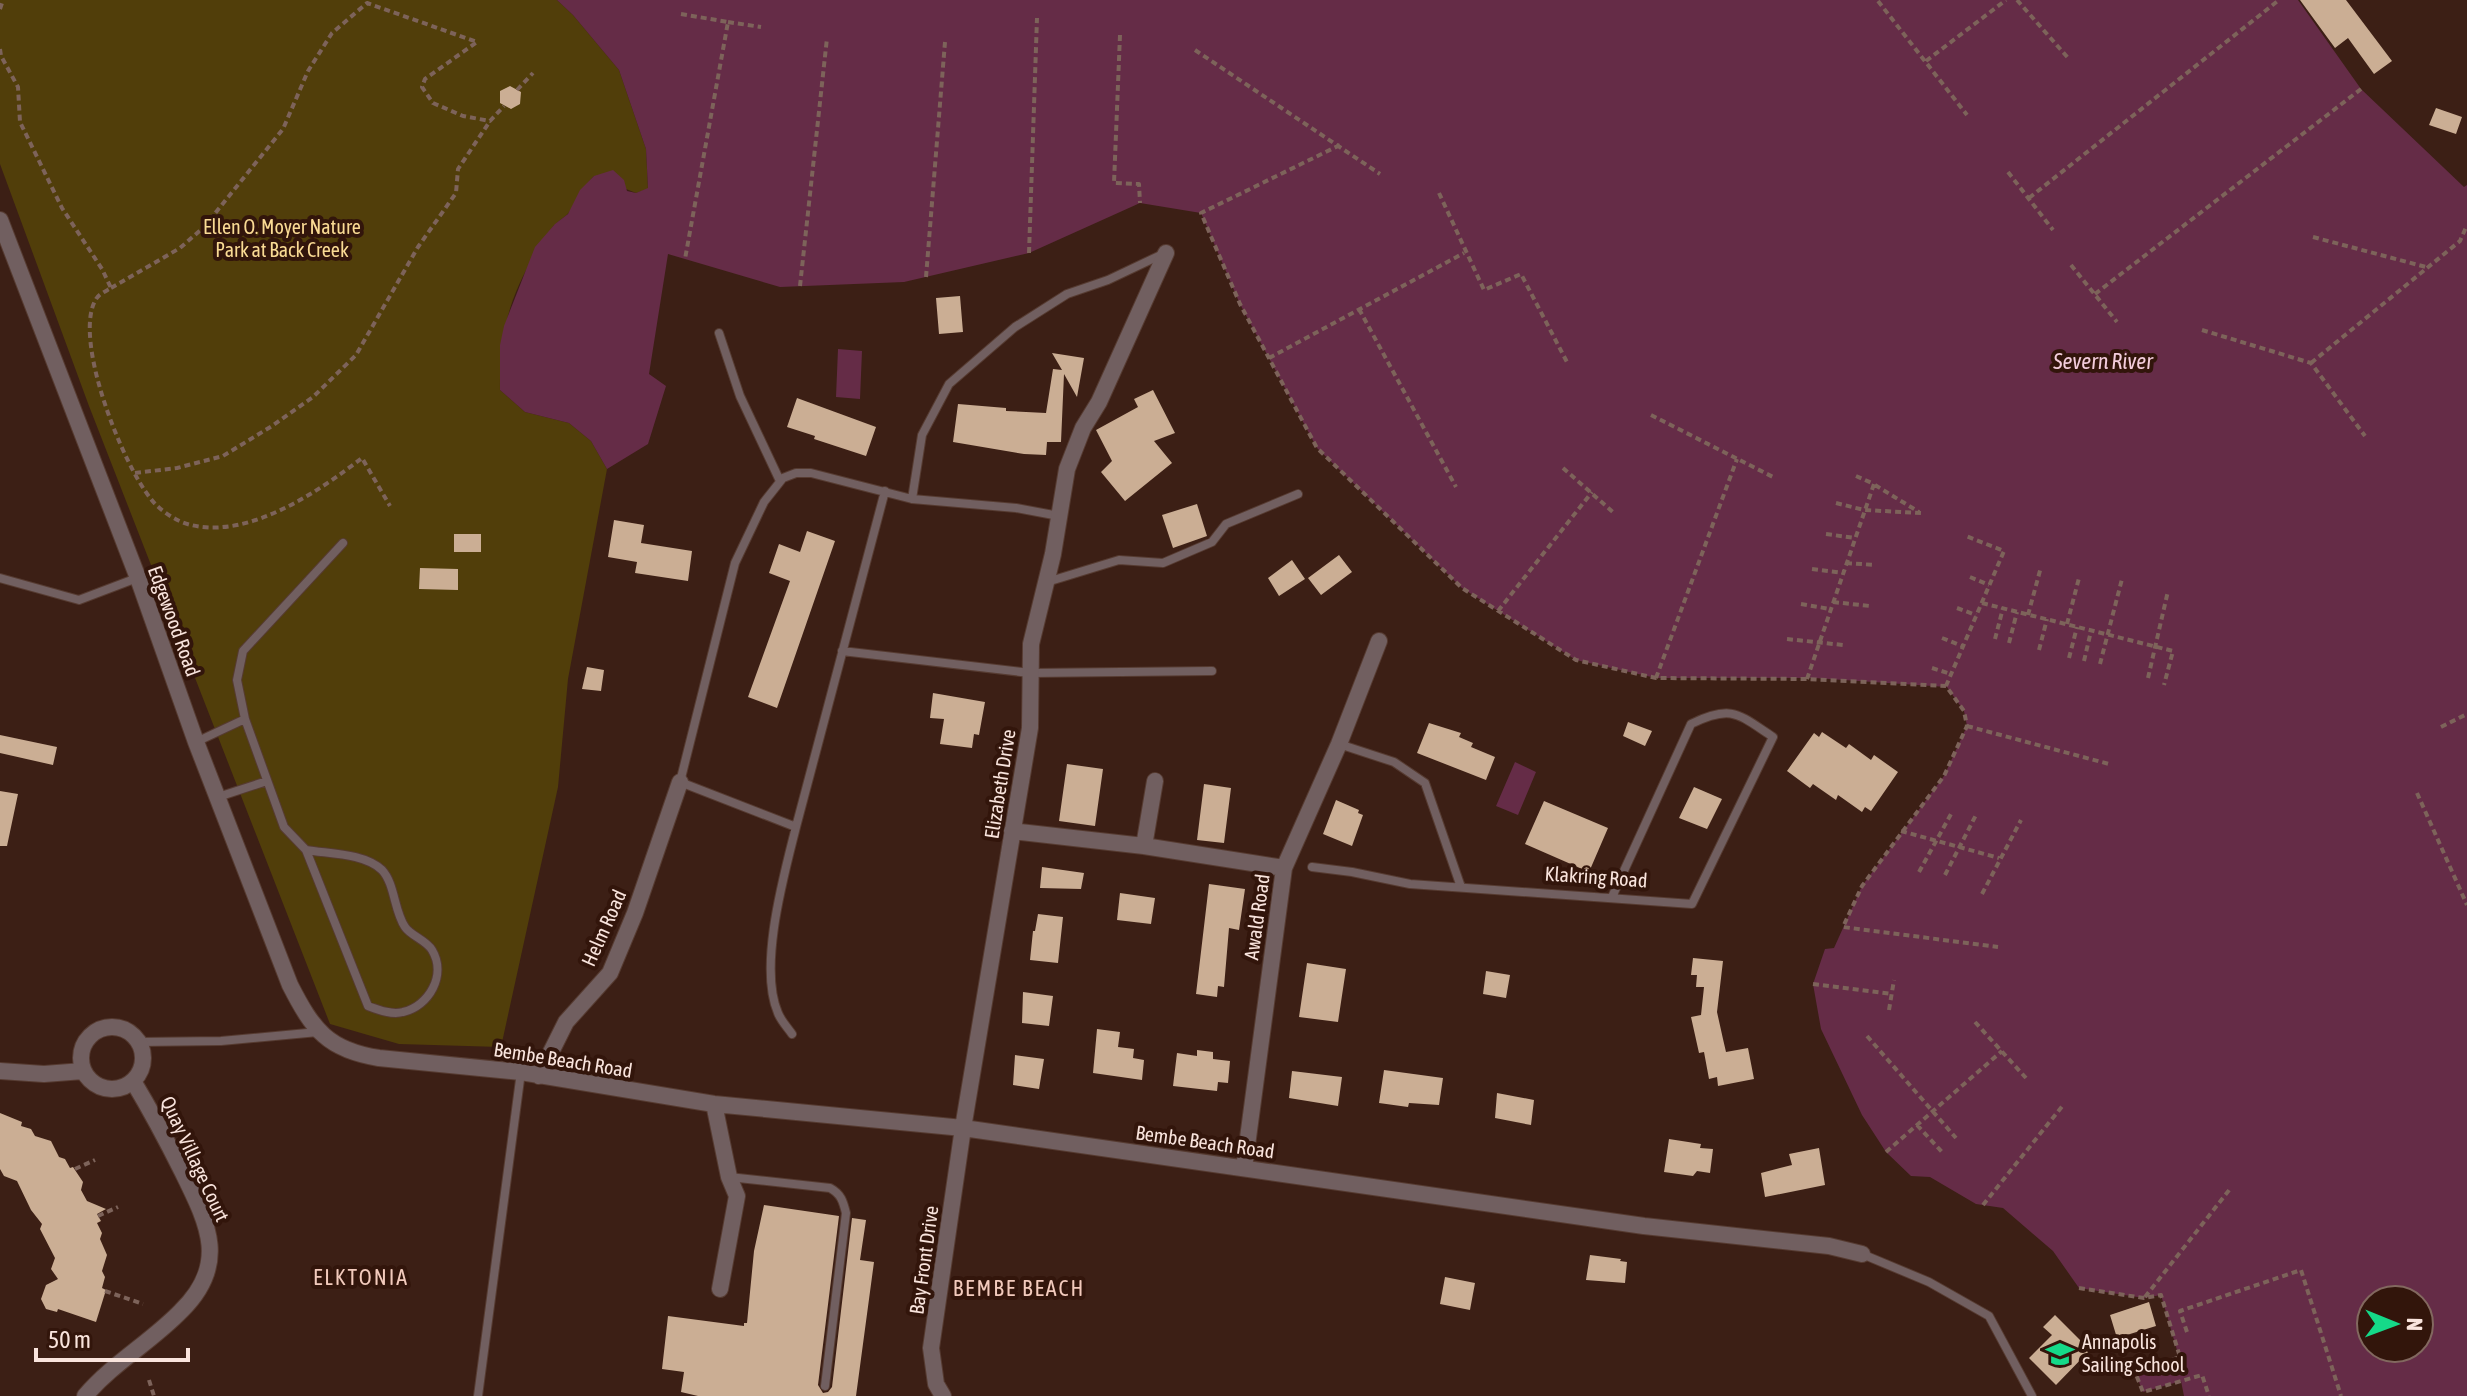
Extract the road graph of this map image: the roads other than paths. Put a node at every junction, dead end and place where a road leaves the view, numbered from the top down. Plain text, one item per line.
1 (0, 220) edge
2 (1166, 253) joint
3 (719, 333) dead end
4 (780, 481) junction
5 (885, 491) junction
6 (1298, 494) dead end
7 (912, 499) junction
8 (1059, 516) junction
9 (343, 543) dead end
10 (0, 578) edge
11 (138, 578) junction
12 (1046, 582) junction
13 (1379, 641) dead end
14 (842, 651) junction
15 (1212, 671) dead end
16 (1030, 673) junction
17 (245, 719) junction
18 (196, 742) junction
19 (1339, 744) junction
20 (267, 781) junction
21 (1155, 781) dead end
22 (680, 782) junction
23 (218, 797) junction
24 (796, 827) junction
25 (1012, 831) junction
26 (1144, 846) junction
27 (306, 850) junction
28 (1312, 867) dead end
29 (1284, 868) junction
30 (1461, 887) junction
31 (1612, 897) junction
32 (318, 1032) junction
33 (792, 1034) dead end
34 (138, 1042) junction
35 (0, 1071) edge
36 (83, 1071) junction
37 (521, 1072) junction
38 (539, 1076) junction
39 (133, 1081) junction
40 (714, 1104) junction
41 (963, 1128) junction
42 (1244, 1168) junction
43 (729, 1177) junction
44 (1862, 1254) joint
45 (720, 1289) dead end
46 (825, 1386) dead end
47 (85, 1396) edge
48 (478, 1396) edge
49 (943, 1396) edge
50 (2032, 1396) edge

1 - 11 street, Edgewood Road
2 - 7 lane
2 - 8 street, Elizabeth Drive
3 - 4 lane
4 - 5 lane
4 - 22 lane
5 - 7 lane
5 - 14 lane
6 - 12 lane
7 - 8 lane
8 - 12 street, Elizabeth Drive
9 - 17 lane
10 - 11 lane
11 - 18 street, Edgewood Road
12 - 16 street, Elizabeth Drive
13 - 19 street, Awald Road
14 - 16 lane
14 - 24 lane
15 - 16 lane
16 - 25 street, Elizabeth Drive
17 - 18 lane
17 - 20 lane
18 - 23 street, Edgewood Road
19 - 29 street, Awald Road
19 - 30 lane
20 - 23 lane
20 - 27 lane
21 - 26 street
22 - 24 lane
22 - 38 street, Helm Road
23 - 32 street, Edgewood Road
24 - 33 lane
25 - 26 street
25 - 41 street, Elizabeth Drive
26 - 29 street
27 - 27 lane
28 - 30 lane, Klakring Road
29 - 42 street, Awald Road
30 - 31 lane, Klakring Road
31 - 31 lane, Klakring Road
32 - 34 lane
32 - 37 street, Bembe Beach Road
34 - 36 street
34 - 39 street
35 - 36 street
36 - 39 street
37 - 38 street, Bembe Beach Road
37 - 48 lane
38 - 40 street, Bembe Beach Road
39 - 47 street, Quay Village Court
40 - 41 street, Bembe Beach Road
40 - 43 street
41 - 42 street, Bembe Beach Road
41 - 49 street, Bay Front Drive
42 - 44 street, Bembe Beach Road
43 - 45 street
43 - 46 lane
44 - 50 lane, Bembe Beach Road

